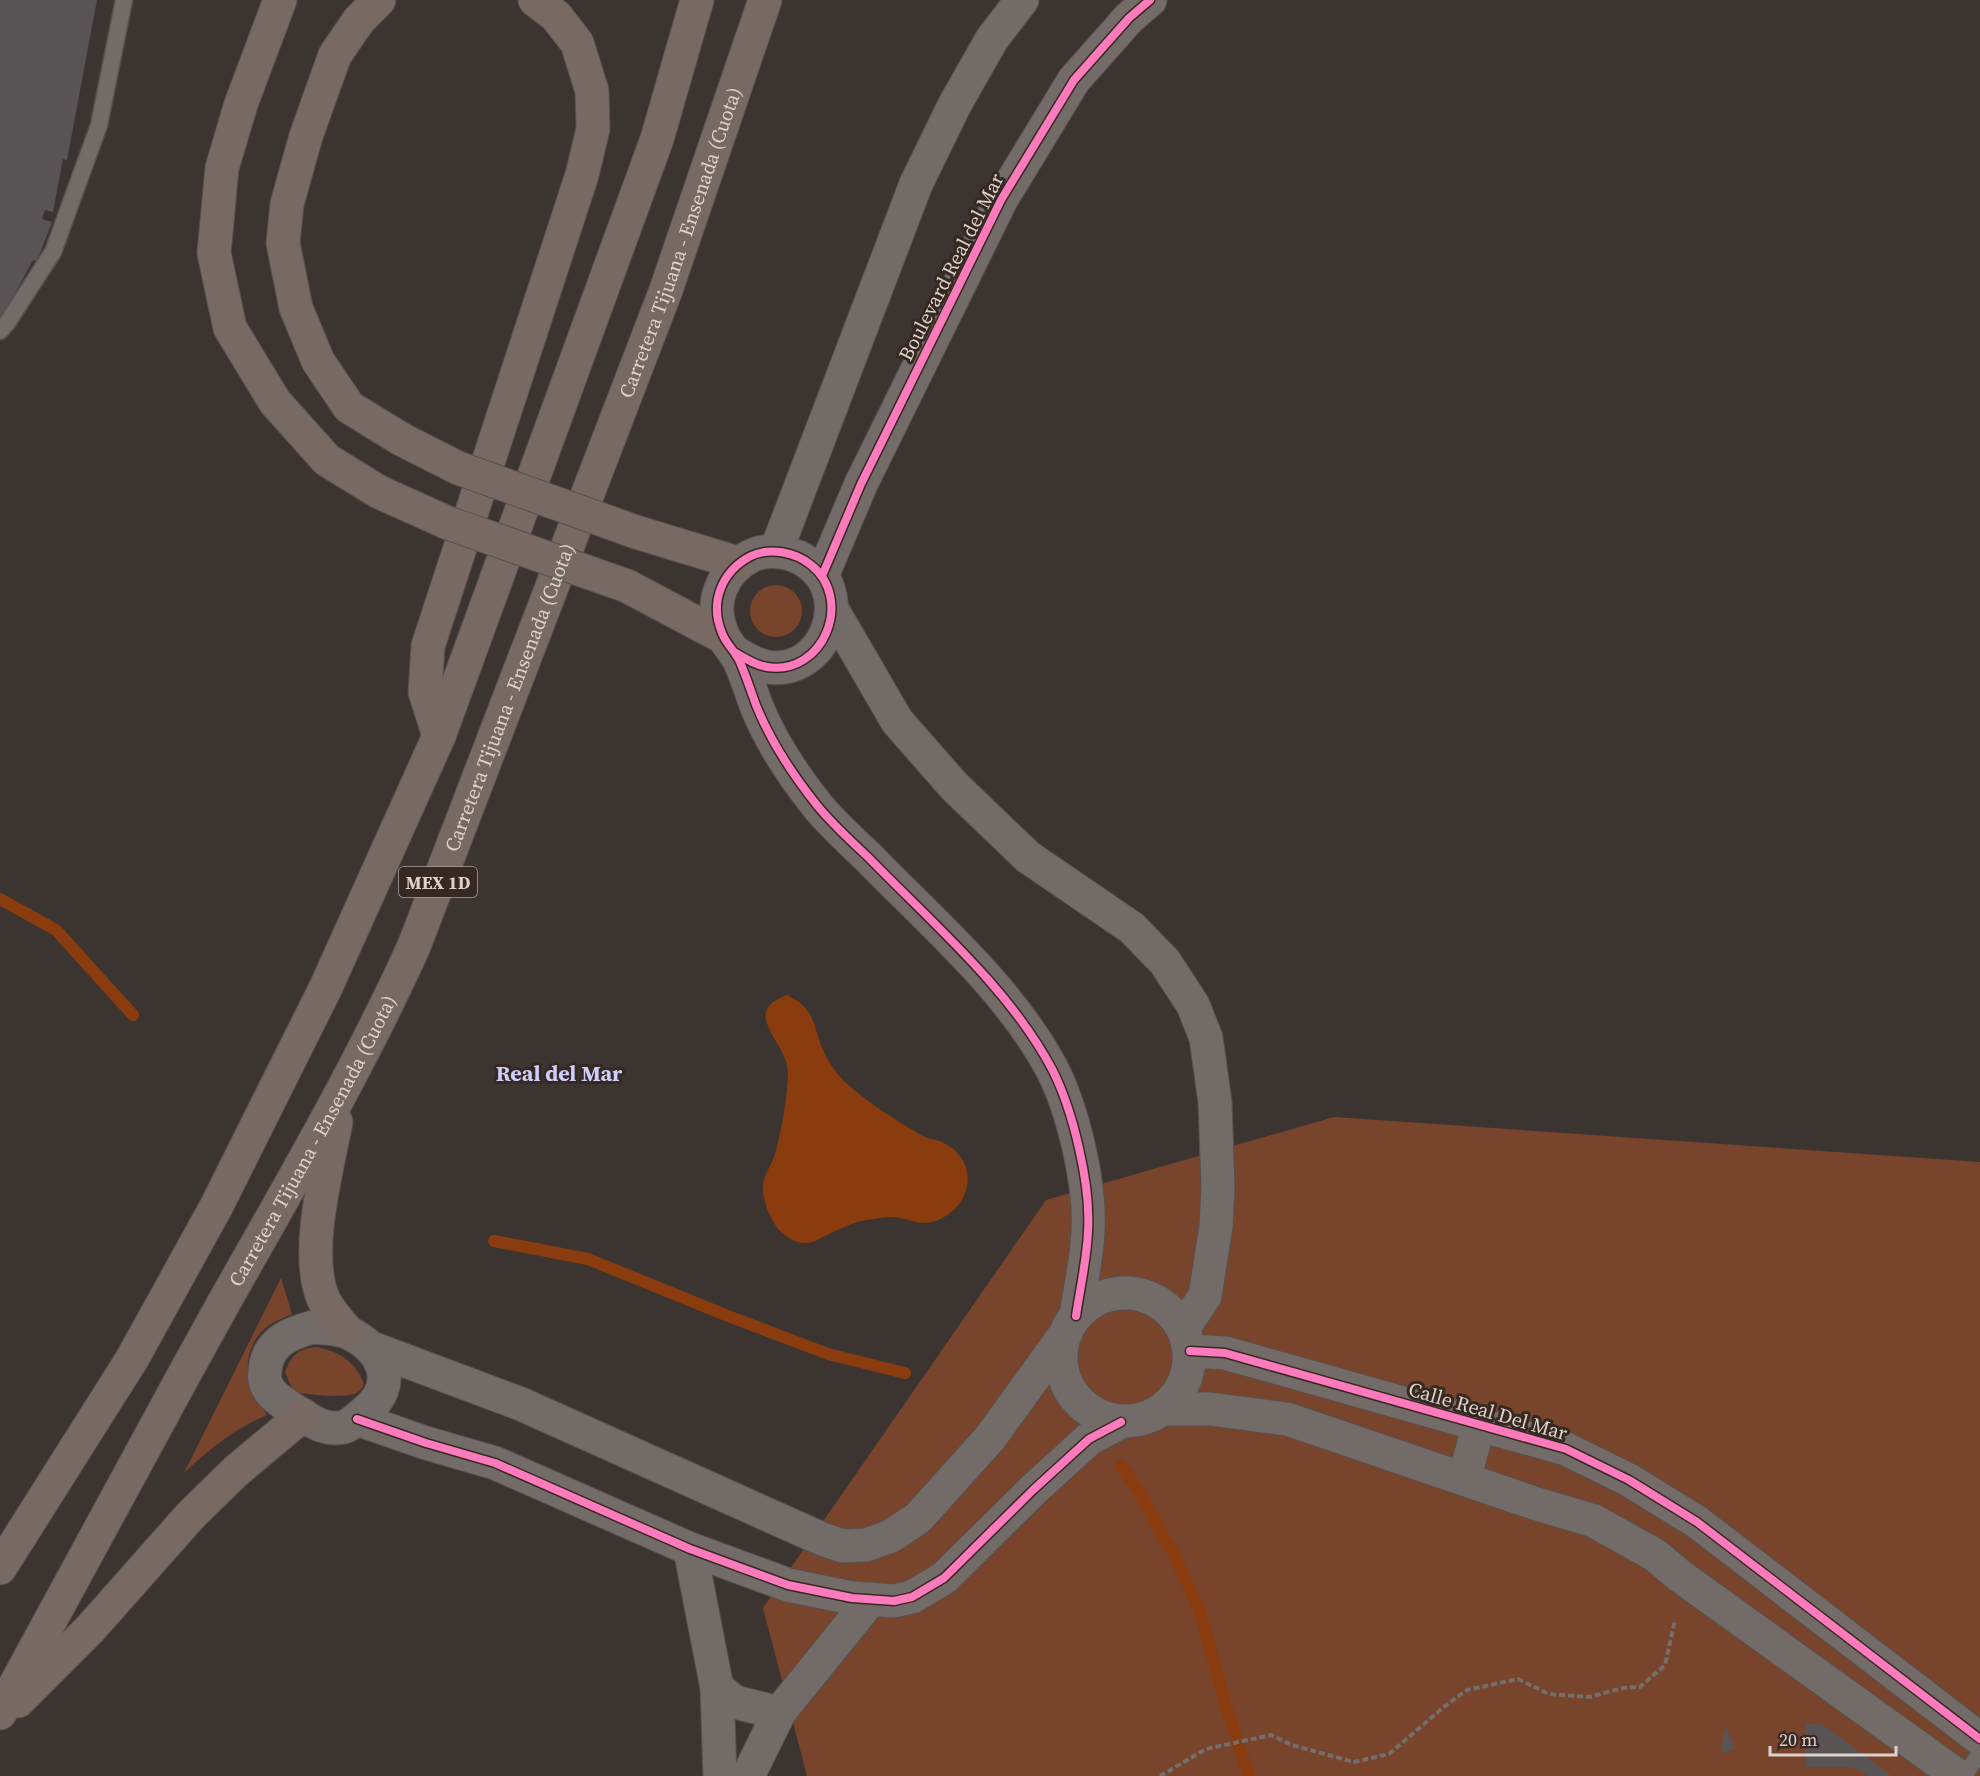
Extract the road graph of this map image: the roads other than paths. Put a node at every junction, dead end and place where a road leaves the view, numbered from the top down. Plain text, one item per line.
1 (124, 0) edge
2 (280, 0) edge
3 (379, 0) edge
4 (535, 0) edge
5 (698, 0) edge
6 (765, 0) edge
7 (1022, 0) edge
8 (1150, 0) edge
9 (0, 331) edge
10 (776, 551) junction
11 (738, 563) junction
12 (822, 576) junction
13 (832, 611) junction
14 (730, 645) junction
15 (439, 736) junction
16 (342, 1092) junction
17 (1071, 1325) junction
18 (1186, 1340) junction
19 (361, 1341) junction
20 (1351, 1388) junction
21 (1163, 1409) junction
22 (303, 1415) junction
23 (357, 1419) junction
24 (1121, 1422) junction
25 (1479, 1425) junction
26 (1338, 1436) junction
27 (1464, 1479) junction
28 (690, 1549) junction
29 (0, 1568) edge
30 (871, 1599) junction
31 (717, 1688) junction
32 (0, 1713) edge
33 (779, 1713) junction
34 (0, 1719) edge
35 (1980, 1739) edge
36 (1980, 1754) edge
37 (720, 1776) edge
38 (748, 1776) edge
39 (1958, 1776) edge
40 (1964, 1776) edge

1 - 9 lane
2 - 14 highway, bridge
3 - 11 highway, bridge
4 - 15 highway
5 - 15 highway, MEX 1D
6 - 16 highway, Carretera Tijuana - Ensenada (Cuota) / MEX 1D
7 - 10 street
8 - 12 street, Boulevard Real del Mar
10 - 11 street
10 - 12 street
11 - 14 street
12 - 13 street
13 - 14 street
13 - 18 street
14 - 17 street
15 - 29 highway, MEX 1D
16 - 19 highway
16 - 32 highway, Carretera Tijuana - Ensenada (Cuota) / MEX 1D
17 - 18 street
17 - 19 street
17 - 24 street
18 - 20 street, Calle Real Del Mar
18 - 21 street
19 - 22 street
19 - 23 street
20 - 25 street, Calle Real Del Mar
20 - 26 street
21 - 24 street
21 - 26 street
22 - 23 street
22 - 34 highway
23 - 28 street
24 - 30 street
25 - 27 street
25 - 35 street, Calle Real Del Mar
26 - 27 street
27 - 39 street
28 - 30 street
28 - 31 street
30 - 33 street
31 - 33 street
31 - 37 street
33 - 38 street
36 - 40 lane

